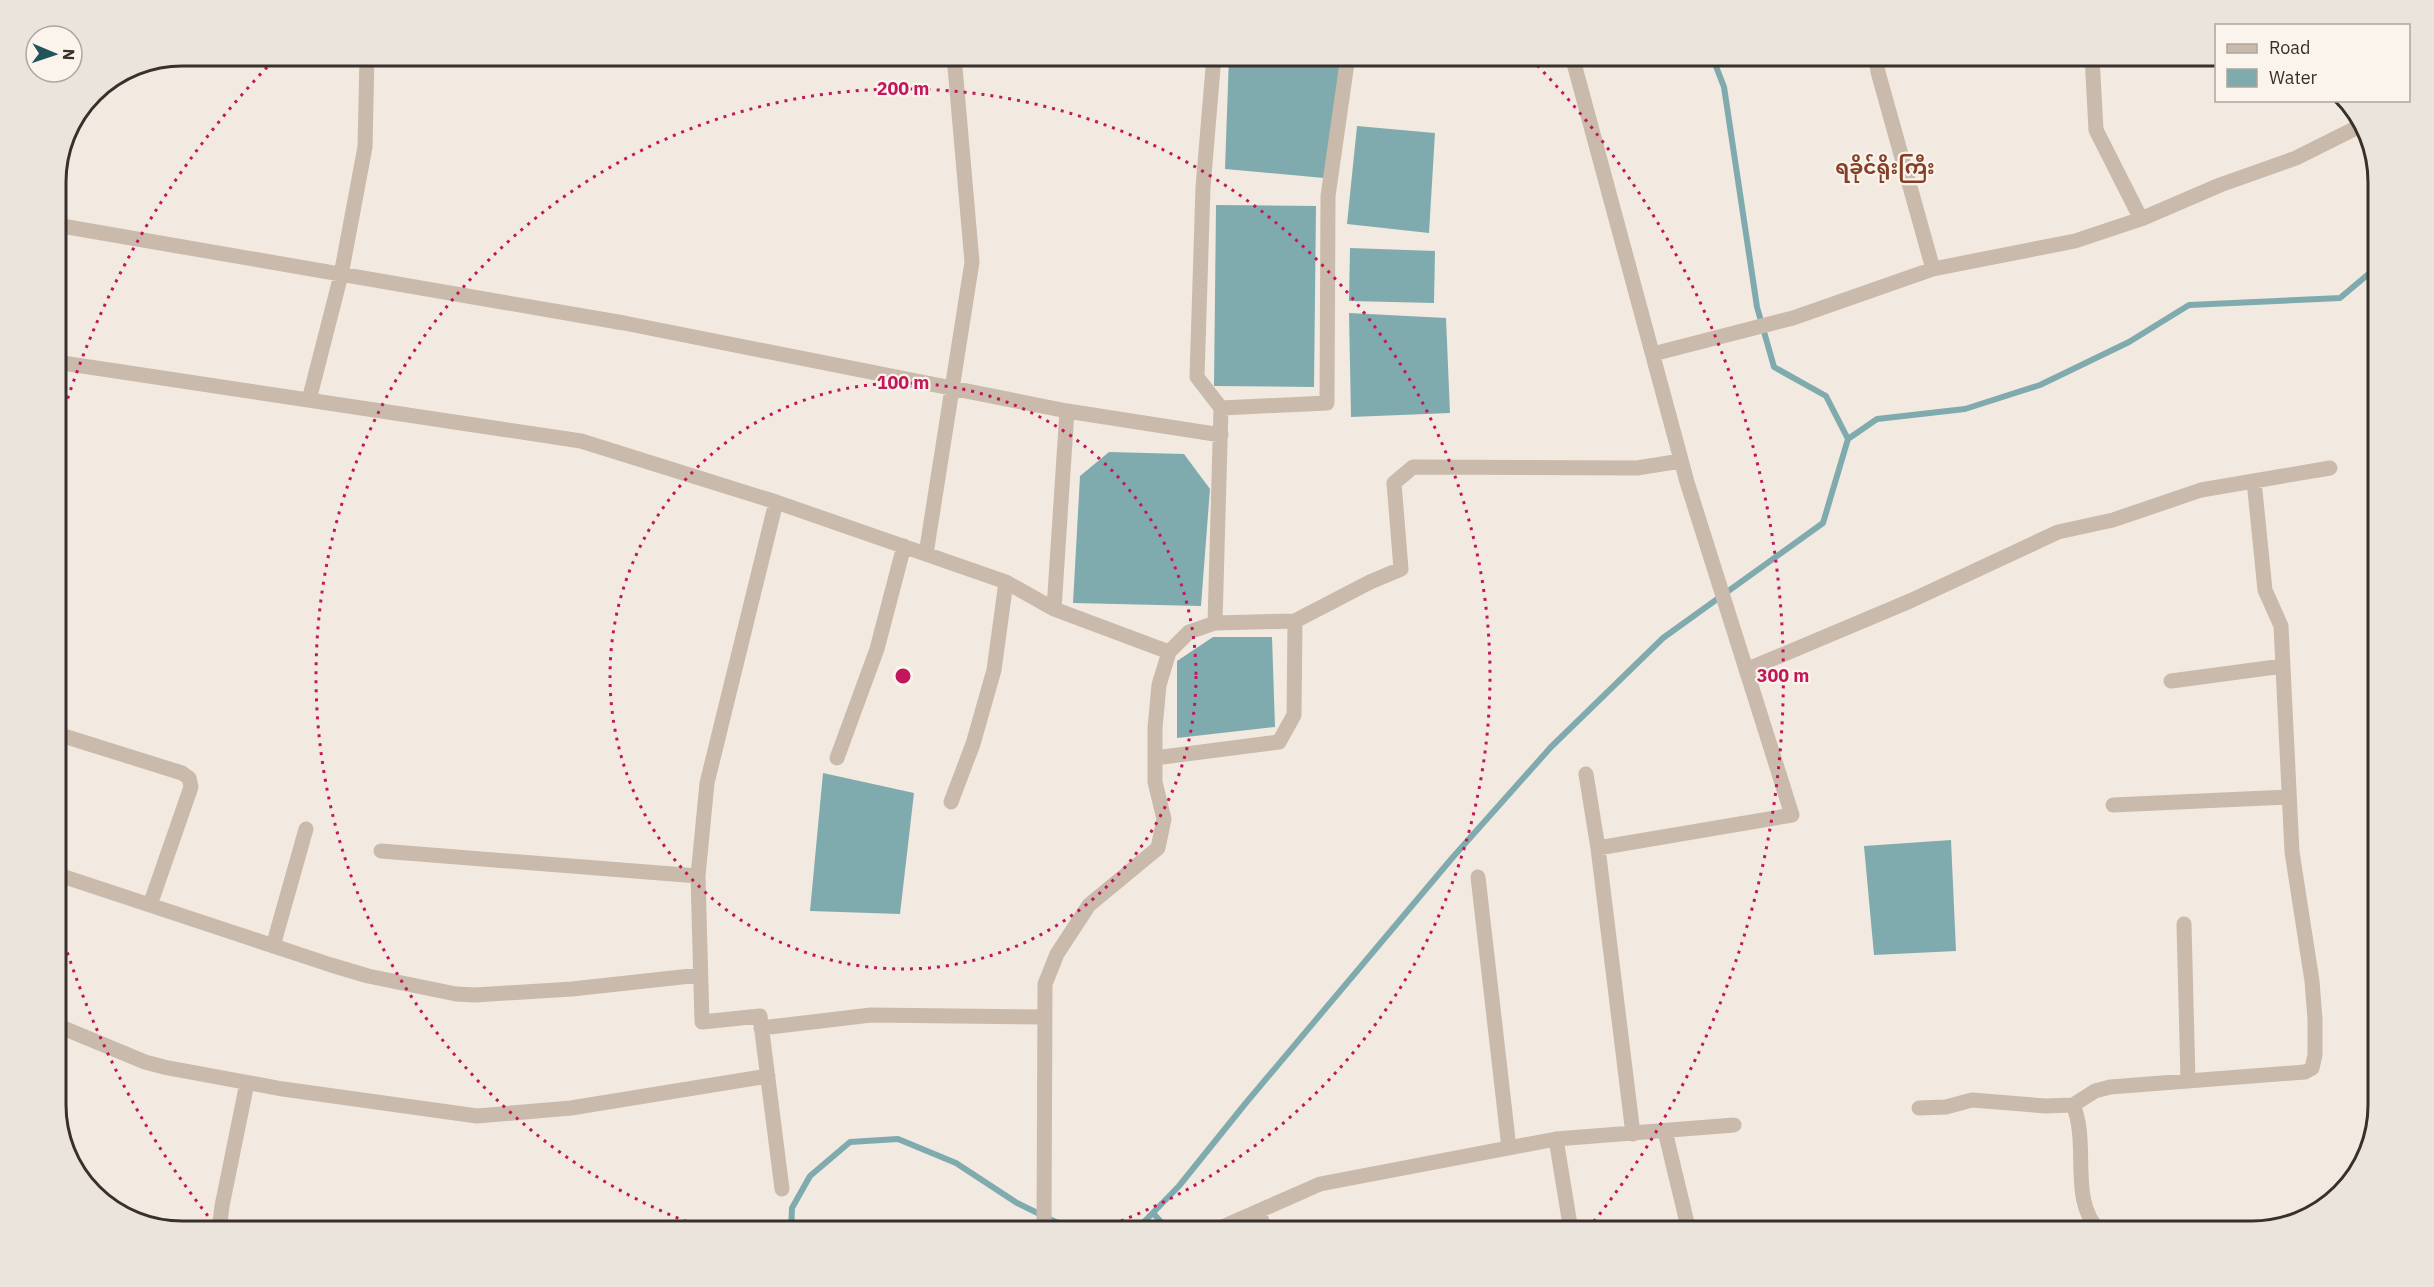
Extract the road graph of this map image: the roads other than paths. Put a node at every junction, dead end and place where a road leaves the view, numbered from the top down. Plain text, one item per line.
1 (367, 66) edge
2 (955, 66) edge
3 (1213, 66) edge
4 (1347, 66) edge
5 (1575, 66) edge
6 (1878, 66) edge
7 (2093, 66) edge
8 (2355, 128) edge
9 (2141, 219) junction
10 (66, 227) edge
11 (1933, 269) junction
12 (341, 274) junction
13 (1653, 354) junction
14 (66, 364) edge
15 (953, 388) junction
16 (309, 400) junction
17 (1221, 408) junction
18 (1067, 411) junction
19 (1221, 435) junction
20 (1681, 460) junction
21 (2330, 468) dead end
22 (2254, 481) junction
23 (776, 502) junction
24 (904, 546) junction
25 (926, 554) junction
26 (1006, 582) junction
27 (1054, 609) junction
28 (1295, 621) junction
29 (1215, 623) junction
30 (1169, 652) junction
31 (2283, 666) junction
32 (1746, 670) junction
33 (2171, 681) dead end
34 (67, 737) dead end
35 (837, 758) dead end
36 (1155, 758) junction
37 (1586, 774) dead end
38 (2288, 797) junction
39 (951, 802) dead end
40 (2113, 805) dead end
41 (306, 829) dead end
42 (1598, 848) junction
43 (381, 851) dead end
44 (698, 876) junction
45 (66, 877) edge
46 (1478, 877) dead end
47 (150, 904) junction
48 (2184, 924) dead end
49 (273, 946) junction
50 (700, 975) junction
51 (1045, 1017) junction
52 (761, 1028) junction
53 (66, 1029) edge
54 (768, 1076) junction
55 (2188, 1080) junction
56 (247, 1083) junction
57 (2073, 1105) junction
58 (1919, 1108) dead end
59 (1734, 1125) dead end
60 (1665, 1131) junction
61 (1633, 1134) junction
62 (1556, 1139) junction
63 (1509, 1148) junction
64 (782, 1189) dead end
65 (1259, 1212) junction
66 (220, 1221) edge
67 (1044, 1221) edge
68 (1238, 1221) edge
69 (1262, 1221) edge
70 (1569, 1221) edge
71 (1686, 1221) edge
72 (2092, 1221) edge

1 - 12 street
2 - 15 street
3 - 17 street
4 - 17 street
5 - 13 street
6 - 11 street
7 - 9 street
8 - 9 street
9 - 11 street
10 - 12 street
11 - 13 street
12 - 15 street
12 - 16 street
13 - 20 street
14 - 16 street
15 - 18 street
15 - 25 street
16 - 23 street
17 - 19 street
18 - 19 street
18 - 27 street
19 - 29 street
20 - 28 street
20 - 32 street
21 - 22 street
22 - 31 street
22 - 32 street
23 - 24 street
23 - 44 street
24 - 25 street
24 - 35 street
25 - 26 street
26 - 27 street
26 - 39 street
27 - 30 street
28 - 29 street
28 - 36 street
29 - 30 street
30 - 36 street
31 - 33 street
31 - 38 street
32 - 42 street
34 - 47 street
36 - 51 street
37 - 42 street
38 - 40 street
38 - 55 street
41 - 49 street
42 - 61 street
43 - 44 street
44 - 50 street
45 - 47 street
46 - 63 street
47 - 49 street
48 - 55 street
49 - 50 street
50 - 52 street
51 - 52 street
51 - 67 street
52 - 54 street
53 - 56 street
54 - 56 street
54 - 64 street
55 - 57 street
56 - 66 street
57 - 58 street
57 - 72 street
59 - 60 street
60 - 61 street
60 - 71 street
61 - 62 street
62 - 63 street
62 - 70 street
63 - 65 street
65 - 68 street
65 - 69 street

